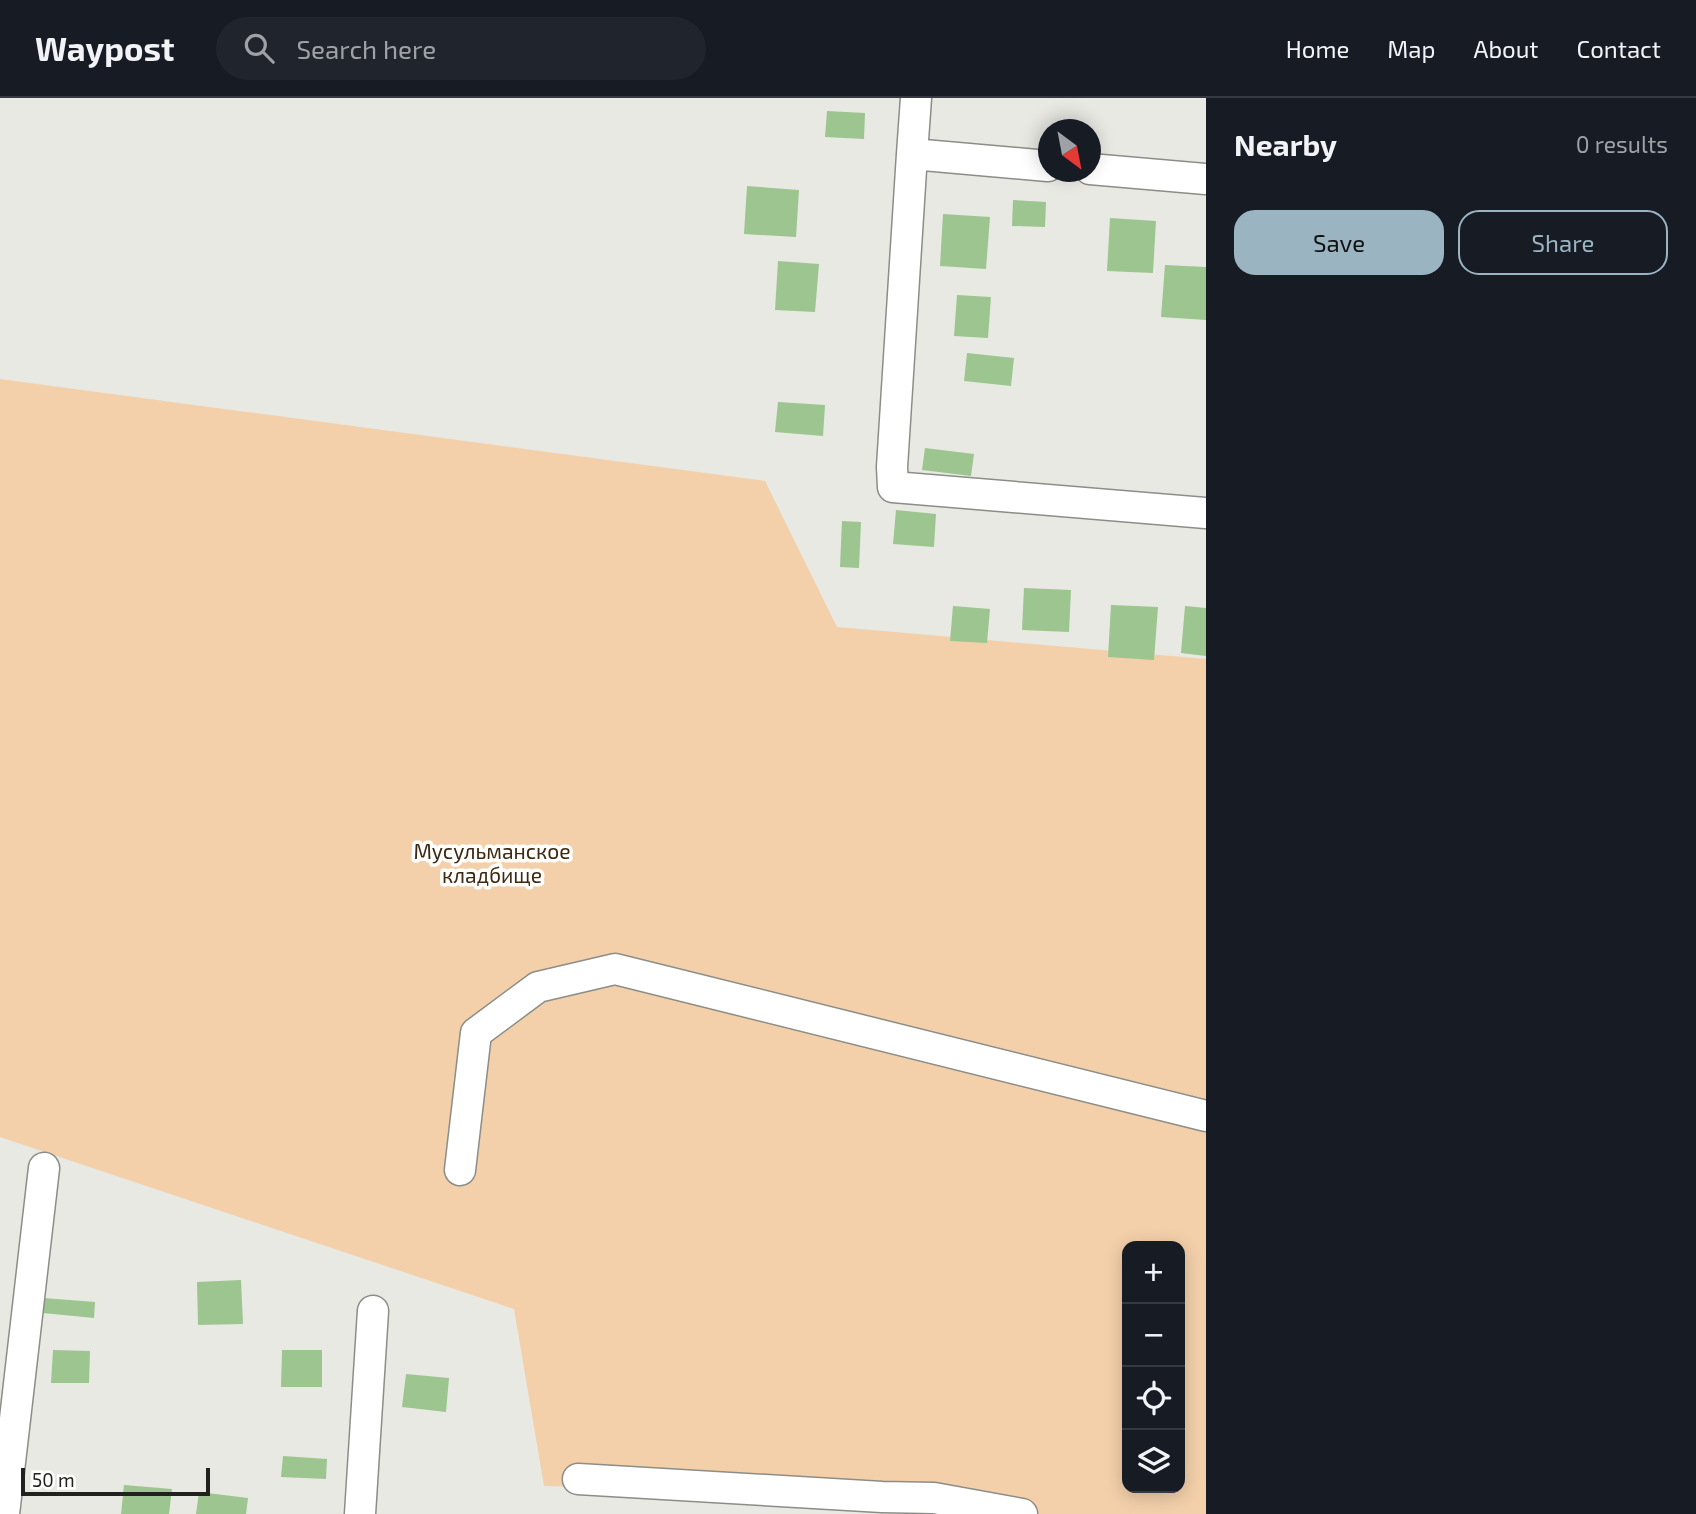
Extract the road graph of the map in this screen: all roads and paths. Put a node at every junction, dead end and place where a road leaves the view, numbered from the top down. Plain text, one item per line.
1 (916, 98) edge
2 (912, 154) junction
3 (1038, 165) edge
4 (1101, 170) edge
5 (1206, 179) edge
6 (1206, 513) edge
7 (1206, 1116) edge
8 (44, 1168) dead end
9 (460, 1170) dead end
10 (373, 1311) dead end
11 (578, 1479) dead end
12 (4, 1514) edge
13 (360, 1514) edge
14 (1022, 1514) edge

1 - 2 street
2 - 3 street
2 - 6 street
4 - 5 street
7 - 9 street
8 - 12 street
10 - 13 street
11 - 14 street

